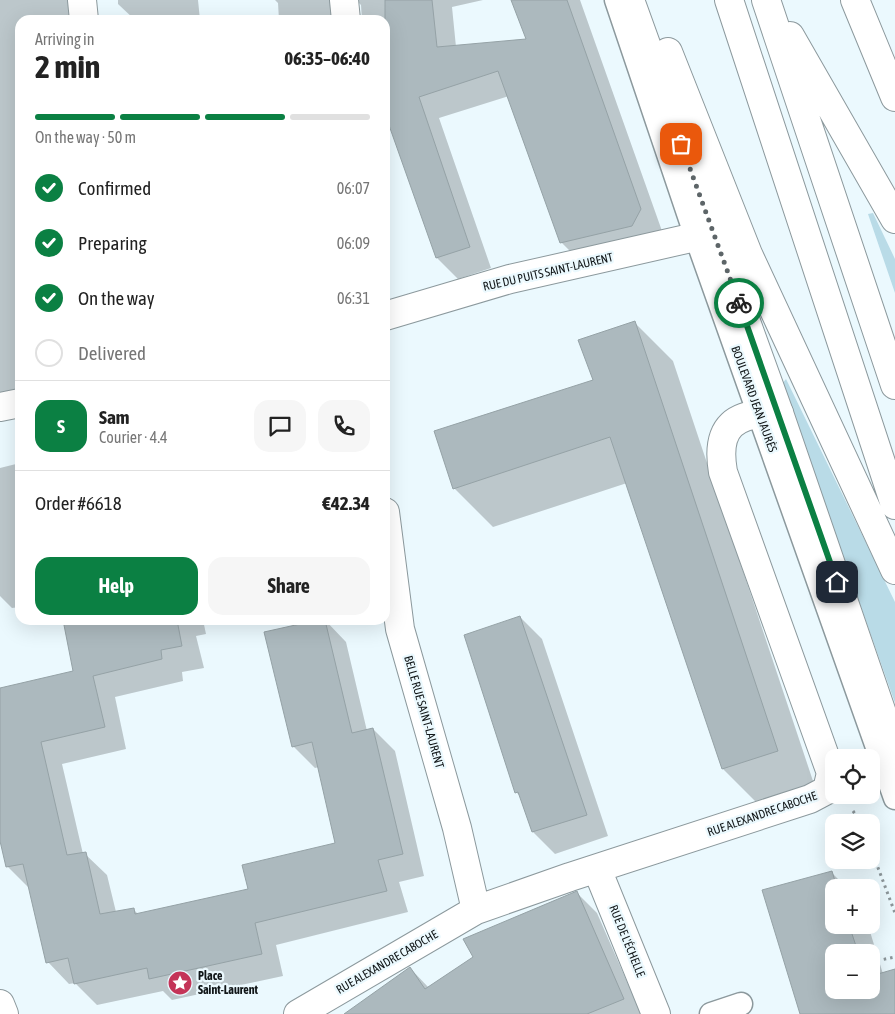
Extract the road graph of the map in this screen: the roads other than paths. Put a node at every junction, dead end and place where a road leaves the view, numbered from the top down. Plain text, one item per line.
1 (82, 0) edge
2 (344, 0) edge
3 (616, 0) edge
4 (630, 0) edge
5 (646, 0) edge
6 (729, 0) edge
7 (768, 0) edge
8 (856, 0) edge
9 (84, 15) edge
10 (346, 15) edge
11 (895, 97) edge
12 (895, 219) edge
13 (705, 235) junction
14 (390, 315) edge
15 (895, 385) edge
16 (15, 404) edge
17 (0, 408) edge
18 (769, 413) junction
19 (895, 504) edge
20 (390, 551) edge
21 (895, 570) edge
22 (895, 751) edge
23 (895, 798) edge
24 (597, 869) junction
25 (476, 910) junction
26 (0, 1004) edge
27 (741, 1004) dead end
28 (309, 1011) edge
29 (4, 1014) edge
30 (656, 1014) edge
31 (711, 1014) edge

1 - 9 main road
2 - 10 main road
3 - 13 lane, BOULEVARD JEAN JAURÈS
4 - 13 main road, BOULEVARD JEAN JAURÈS
5 - 21 main road
6 - 19 main road
7 - 12 main road
7 - 15 main road
8 - 11 main road
13 - 14 main road, RUE DU PUITS SAINT-LAURENT
13 - 18 main road, BOULEVARD JEAN JAURÈS
16 - 17 main road
18 - 22 main road, BOULEVARD JEAN JAURÈS
18 - 23 lane, BOULEVARD JEAN JAURÈS
18 - 24 main road, RUE ALEXANDRE CABOCHE
20 - 25 main road, BELLE RUE SAINT-LAURENT
24 - 25 main road, RUE ALEXANDRE CABOCHE
24 - 30 main road, RUE DE L'ÉCHELLE
25 - 28 main road, RUE ALEXANDRE CABOCHE
26 - 29 main road
27 - 31 lane

